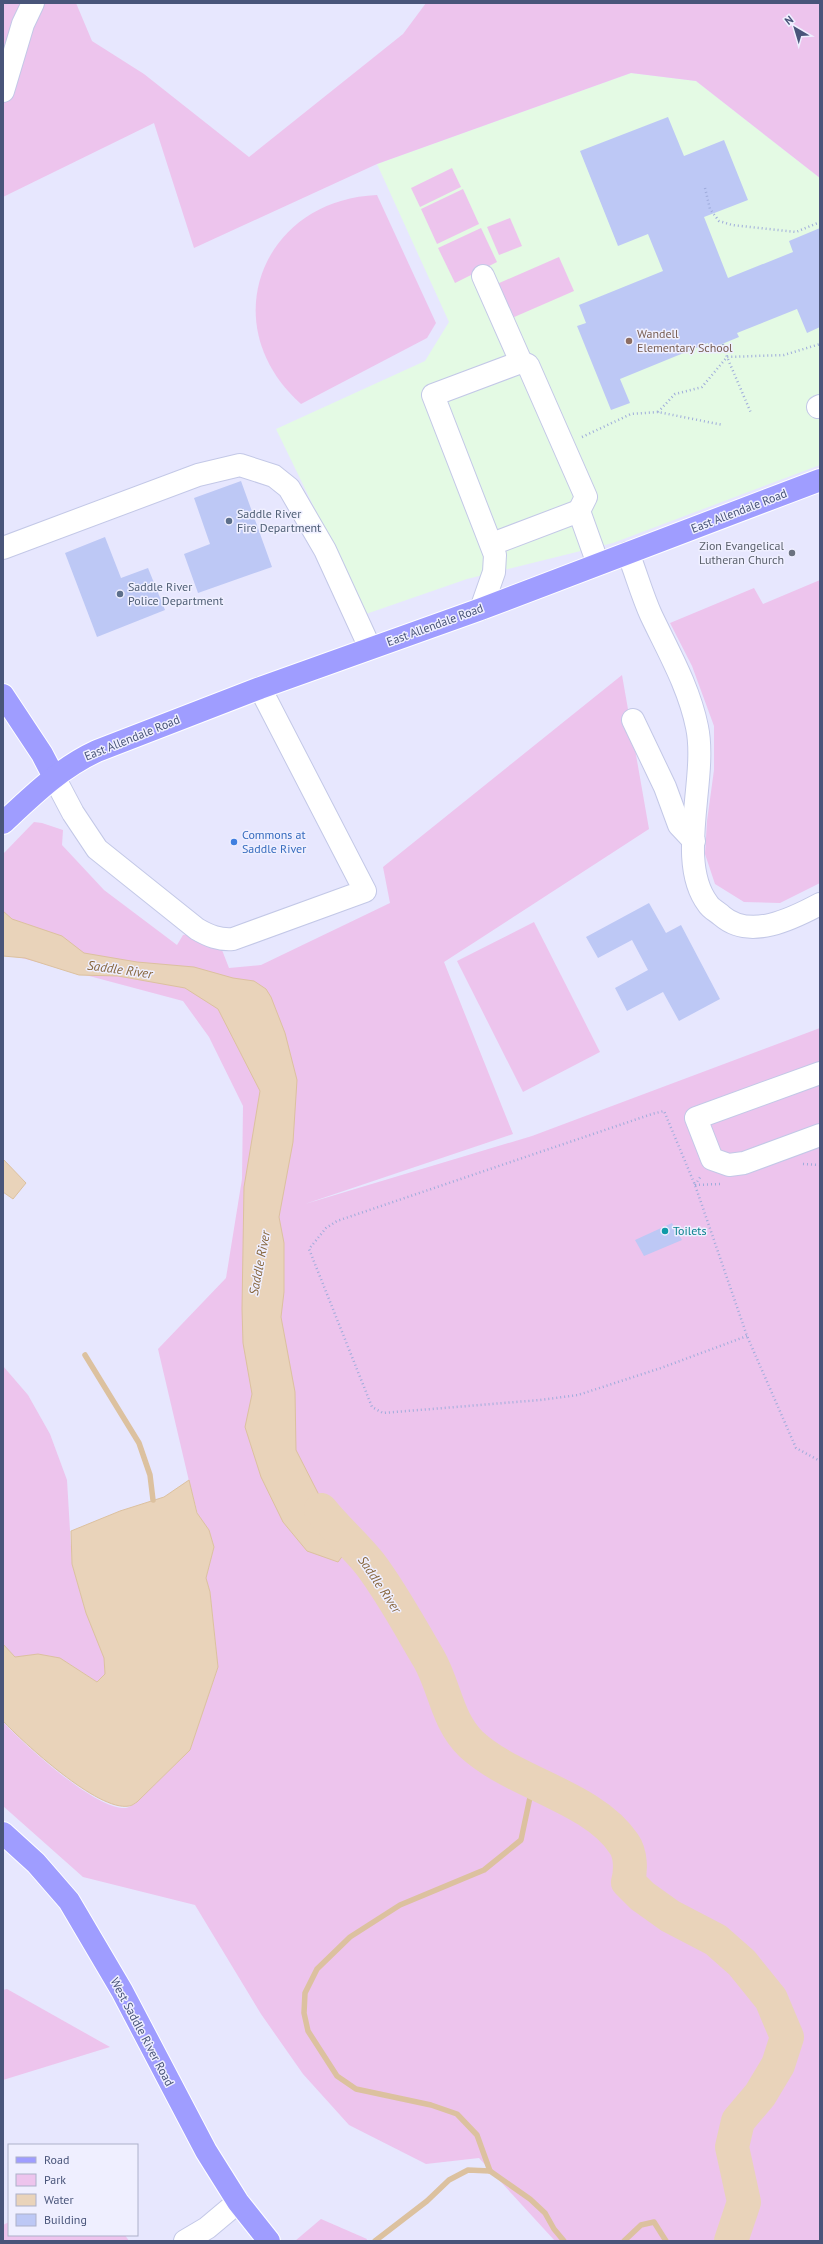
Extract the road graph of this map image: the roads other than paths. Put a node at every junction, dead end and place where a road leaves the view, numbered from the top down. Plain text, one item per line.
1 (33, 3) edge
2 (3, 91) edge
3 (483, 276) dead end
4 (521, 362) junction
5 (818, 486) edge
6 (579, 511) junction
7 (492, 544) junction
8 (3, 548) edge
9 (628, 553) junction
10 (598, 564) junction
11 (481, 609) junction
12 (370, 648) junction
13 (260, 688) junction
14 (3, 695) edge
15 (633, 720) dead end
16 (54, 777) junction
17 (3, 823) edge
18 (694, 841) junction
19 (820, 904) edge
20 (820, 1073) edge
21 (820, 1135) edge
22 (3, 1833) edge
23 (238, 2202) junction
24 (185, 2241) edge
25 (269, 2241) edge

1 - 2 street
3 - 4 street
4 - 6 street
4 - 7 street
5 - 9 main road, East Allendale Road
6 - 7 street
6 - 10 street
7 - 11 street
8 - 12 street
9 - 10 main road, East Allendale Road
9 - 18 street
10 - 11 main road, East Allendale Road
11 - 12 main road, East Allendale Road
12 - 13 main road, East Allendale Road
13 - 16 main road, East Allendale Road
13 - 16 street
14 - 16 main road
15 - 18 street
16 - 17 main road, East Allendale Road
18 - 19 street
20 - 21 street
22 - 23 main road, West Saddle River Road
23 - 24 street
23 - 25 main road, West Saddle River Road

